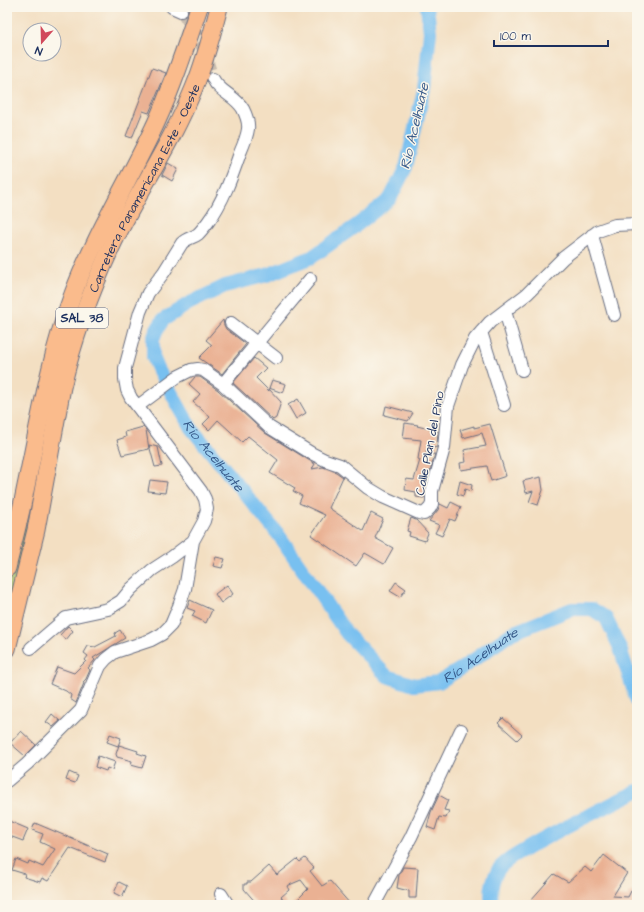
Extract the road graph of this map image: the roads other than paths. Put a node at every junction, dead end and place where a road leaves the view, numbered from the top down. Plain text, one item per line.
1 (199, 7) edge
2 (219, 7) edge
3 (213, 79) tunnel mouth
4 (637, 224) edge
5 (592, 236) junction
6 (310, 279) dead end
7 (505, 311) junction
8 (614, 315) dead end
9 (232, 323) dead end
10 (481, 332) junction
11 (257, 344) junction
12 (276, 358) dead end
13 (522, 370) dead end
14 (223, 384) junction
15 (504, 405) dead end
16 (138, 406) junction
17 (31, 461) junction
18 (48, 464) junction
19 (25, 491) junction
20 (42, 494) junction
21 (192, 541) junction
22 (7, 568) edge
23 (31, 648) dead end
24 (7, 649) edge
25 (461, 730) dead end
26 (7, 781) edge
27 (221, 894) dead end
28 (228, 905) edge
29 (374, 905) edge

1 - 17 highway, Carretera Panamericana Este - Oeste / SAL 38
2 - 18 highway, Carretera Panamericana Este - Oeste / SAL 38
3 - 16 street
4 - 5 street, Calle Plan del Pino
5 - 7 street, Calle Plan del Pino
5 - 8 street
6 - 11 street
7 - 10 street, Calle Plan del Pino
7 - 13 street
9 - 11 street
10 - 14 street, Calle Plan del Pino
10 - 15 street
11 - 12 street
11 - 14 street
14 - 16 street, Calle Plan del Pino
16 - 21 street
17 - 18 highway
17 - 19 highway, Carretera Panamericana Este - Oeste / SAL 38
18 - 20 highway, Carretera Panamericana Este - Oeste / SAL 38
19 - 20 highway
19 - 22 highway, Carretera Panamericana Este - Oeste / SAL 38
20 - 24 highway, Carretera Panamericana Este - Oeste / SAL 38
21 - 23 street
21 - 26 street
25 - 29 street
27 - 28 street

